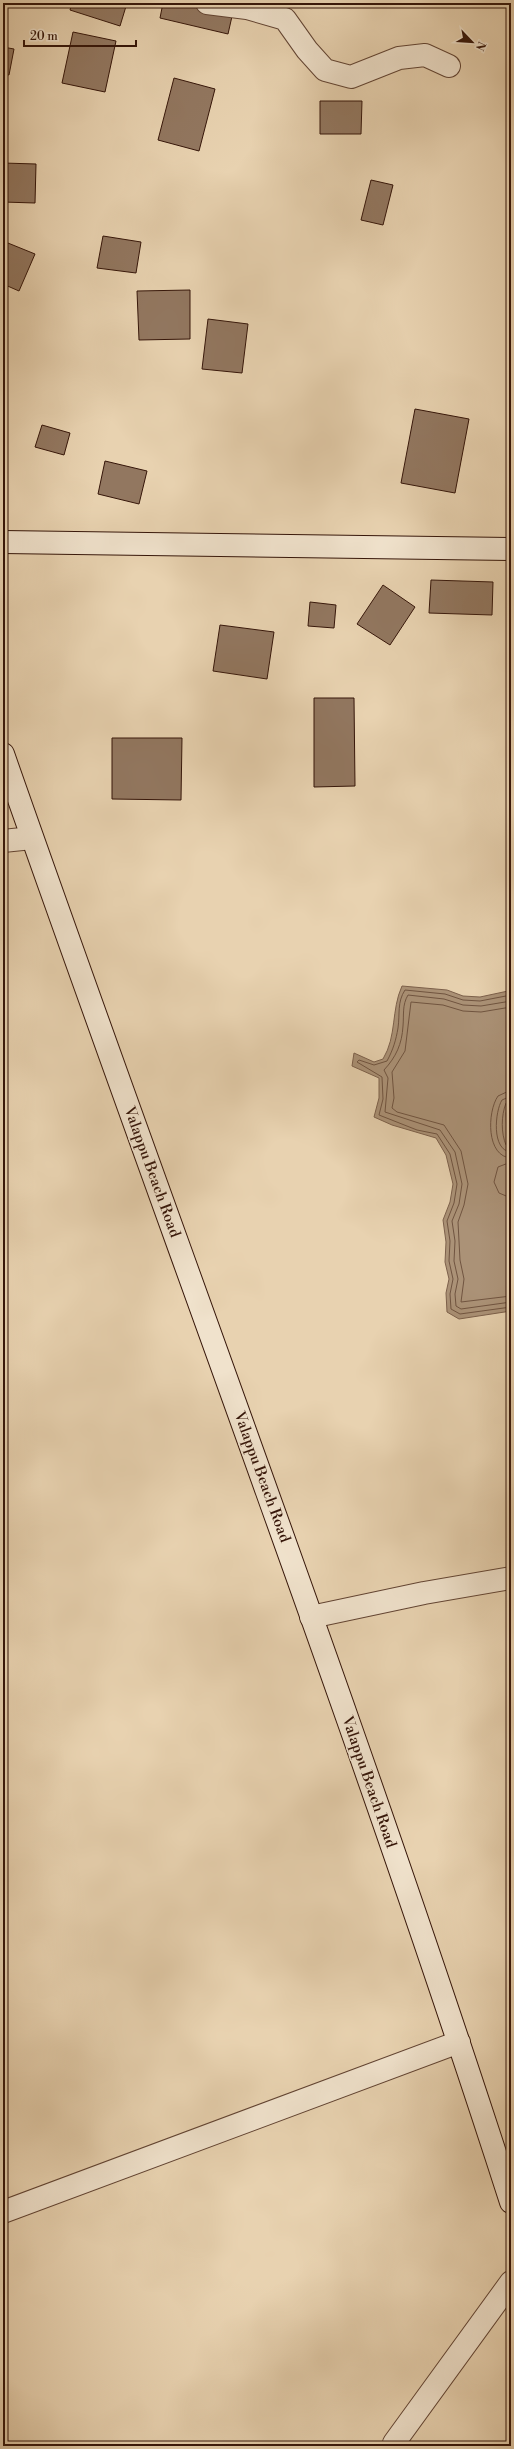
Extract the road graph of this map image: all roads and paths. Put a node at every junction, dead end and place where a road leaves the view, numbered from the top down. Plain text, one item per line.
1 (207, 3) edge
2 (448, 66) dead end
3 (3, 542) edge
4 (511, 549) edge
5 (3, 754) edge
6 (32, 838) junction
7 (3, 841) edge
8 (511, 1578) edge
9 (311, 1617) junction
10 (459, 2042) junction
11 (511, 2202) edge
12 (3, 2212) edge
13 (511, 2282) edge
14 (394, 2443) dead end

1 - 2 main road
3 - 4 main road
5 - 6 main road, Valappu Beach Road
6 - 7 main road
6 - 9 main road, Valappu Beach Road
8 - 9 main road
9 - 10 main road, Valappu Beach Road
10 - 11 main road, Valappu Beach Road
10 - 12 main road
13 - 14 main road

